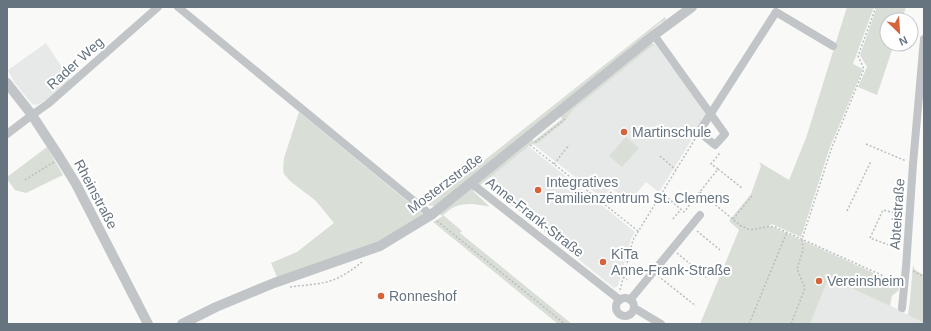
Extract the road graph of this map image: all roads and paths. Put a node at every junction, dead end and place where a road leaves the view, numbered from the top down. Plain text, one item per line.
1 (158, 7) edge
2 (178, 7) edge
3 (692, 7) edge
4 (876, 7) edge
5 (654, 35) junction
6 (924, 39) edge
7 (833, 46) dead end
8 (7, 83) edge
9 (711, 113) junction
10 (32, 115) junction
11 (920, 123) edge
12 (699, 132) junction
13 (7, 134) edge
14 (524, 140) junction
15 (866, 144) dead end
16 (569, 145) dead end
17 (715, 145) junction
18 (660, 156) dead end
19 (60, 158) junction
20 (871, 161) dead end
21 (554, 164) junction
22 (913, 164) junction
23 (718, 169) junction
24 (676, 170) junction
25 (25, 180) dead end
26 (471, 182) junction
27 (742, 188) dead end
28 (612, 191) dead end
29 (700, 192) junction
30 (662, 193) junction
31 (752, 196) dead end
32 (602, 202) junction
33 (681, 209) junction
34 (847, 211) dead end
35 (430, 215) junction
36 (700, 215) dead end
37 (910, 217) junction
38 (673, 219) dead end
39 (733, 219) junction
40 (691, 226) junction
41 (638, 231) junction
42 (787, 232) junction
43 (802, 239) junction
44 (672, 248) junction
45 (720, 250) dead end
46 (907, 252) junction
47 (906, 267) junction
48 (653, 272) junction
49 (624, 277) junction
50 (924, 277) edge
51 (708, 279) dead end
52 (627, 280) dead end
53 (904, 286) junction
54 (619, 300) junction
55 (632, 304) junction
56 (696, 306) dead end
57 (902, 308) dead end
58 (627, 315) junction
59 (148, 324) edge
60 (182, 324) edge
61 (565, 324) edge
62 (622, 324) edge
63 (661, 324) edge
64 (749, 324) edge
65 (791, 324) edge

1 - 10 street, Rader Weg
2 - 35 street
3 - 5 street, Mosterzstraße
4 - 43 path
5 - 9 street
5 - 14 street, Mosterzstraße
6 - 11 street, Abteistraße
7 - 9 street
8 - 10 street, Rheinstraße
9 - 12 street
9 - 17 street
10 - 13 street, Rader Weg
10 - 19 street, Rheinstraße
11 - 22 street, Abteistraße
12 - 17 street
12 - 24 path
14 - 21 path
14 - 26 street, Mosterzstraße
15 - 22 path
16 - 21 path
17 - 23 path
18 - 24 path
19 - 25 path
19 - 59 street, Rheinstraße
20 - 34 path
21 - 32 path
22 - 37 street, Abteistraße
23 - 27 path
23 - 29 path
24 - 30 path
26 - 35 street, Mosterzstraße
26 - 54 street, Anne-Frank-Straße
28 - 32 path
29 - 33 path
29 - 39 path
30 - 33 path
30 - 41 path
31 - 39 path
32 - 41 path
33 - 38 path
35 - 60 street, Mosterzstraße
35 - 61 path
36 - 40 street
37 - 46 street, Abteistraße
37 - 46 path
39 - 42 path
40 - 44 street
40 - 45 path
41 - 49 path
42 - 43 path
42 - 64 path
43 - 53 path
43 - 65 path
44 - 48 street
44 - 51 path
46 - 47 street, Abteistraße
47 - 50 path
47 - 53 street, Abteistraße
48 - 55 street
48 - 56 path
49 - 52 path
49 - 54 path
53 - 57 street, Abteistraße
54 - 55 street
54 - 58 street
55 - 58 street
55 - 63 street
58 - 62 street

